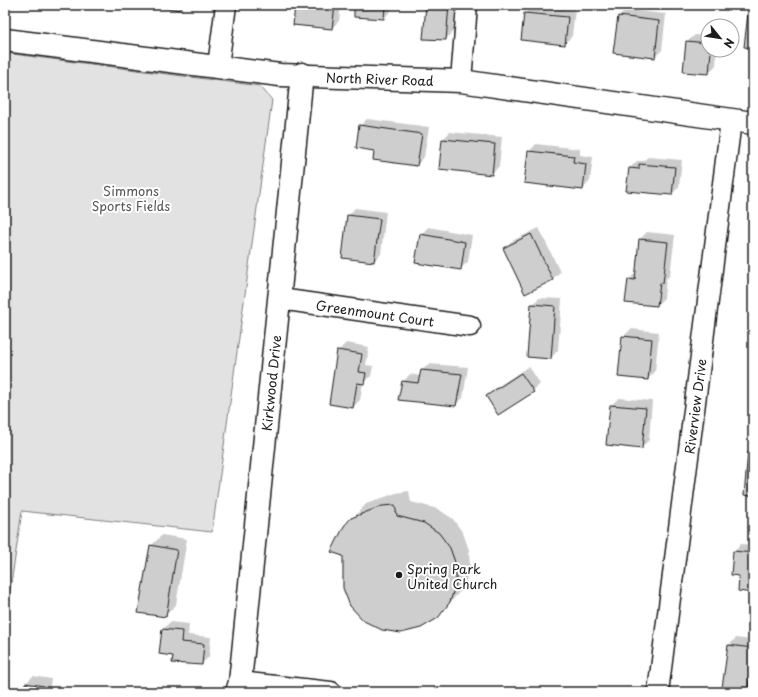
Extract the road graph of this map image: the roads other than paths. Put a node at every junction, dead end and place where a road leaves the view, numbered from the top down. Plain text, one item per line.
1 (226, 5) edge
2 (467, 5) edge
3 (5, 40) edge
4 (218, 66) junction
5 (302, 74) junction
6 (461, 81) junction
7 (732, 121) junction
8 (753, 123) edge
9 (280, 299) junction
10 (470, 326) dead end
11 (239, 687) edge
12 (330, 692) edge
13 (658, 692) edge

1 - 4 street
2 - 6 street
3 - 4 main road, North River Road
4 - 5 main road, North River Road
5 - 6 main road, North River Road
5 - 9 main road, Kirkwood Drive
6 - 7 main road, North River Road
7 - 8 main road, North River Road
7 - 13 street, Riverview Drive
9 - 10 street, Greenmount Court
9 - 11 main road, Kirkwood Drive
11 - 12 street

